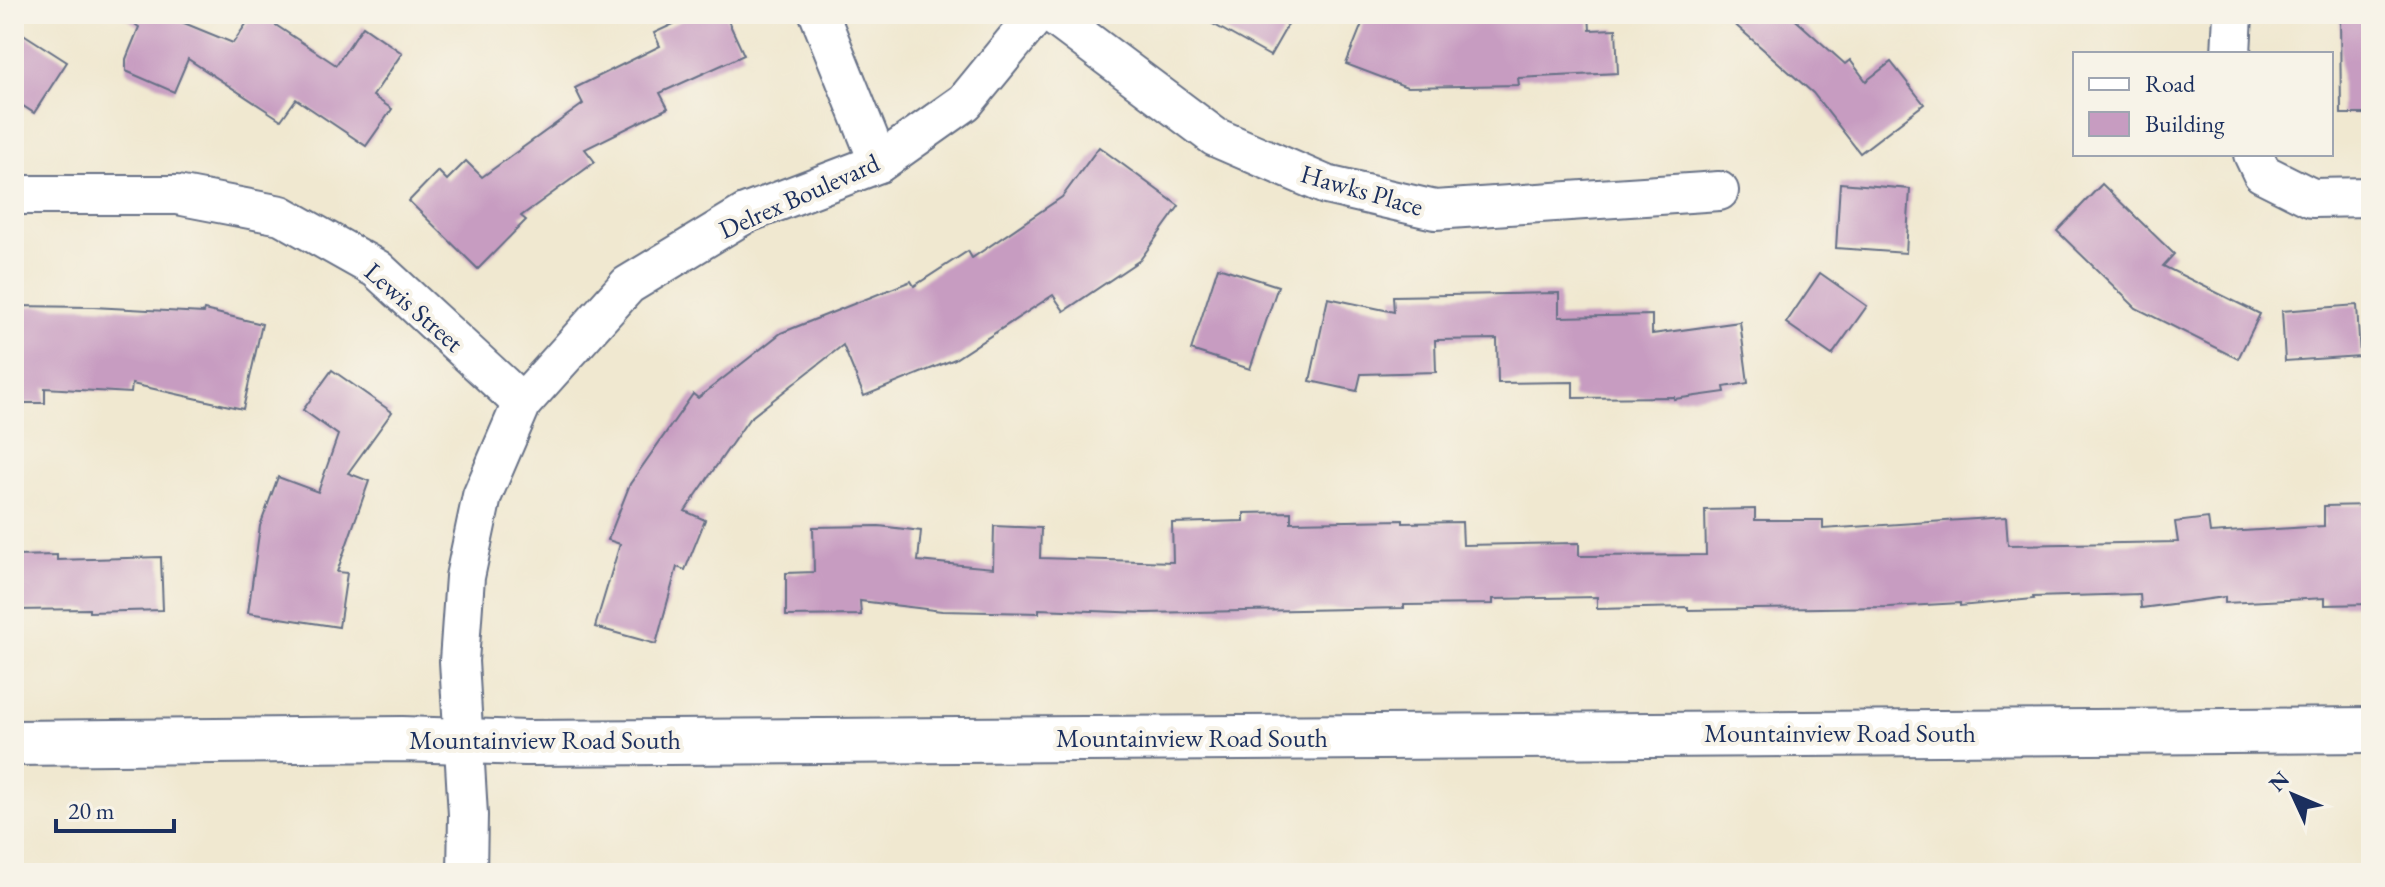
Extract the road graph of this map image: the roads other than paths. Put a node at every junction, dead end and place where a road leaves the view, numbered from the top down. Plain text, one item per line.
1 (819, 14) edge
2 (1037, 14) edge
3 (1051, 14) edge
4 (2233, 14) edge
5 (2231, 52) edge
6 (2254, 156) edge
7 (879, 163) junction
8 (1719, 191) dead end
9 (14, 195) edge
10 (2371, 197) edge
11 (522, 403) junction
12 (2371, 730) edge
13 (464, 741) junction
14 (14, 743) edge
15 (467, 873) edge

1 - 7 street
2 - 7 street, Delrex Boulevard
3 - 8 street, Hawks Place
4 - 5 street
6 - 10 street
7 - 11 street, Delrex Boulevard
9 - 11 street, Lewis Street
11 - 13 street, Delrex Boulevard
12 - 13 main road, Mountainview Road South
13 - 14 main road, Mountainview Road South
13 - 15 street, Delrex Boulevard

